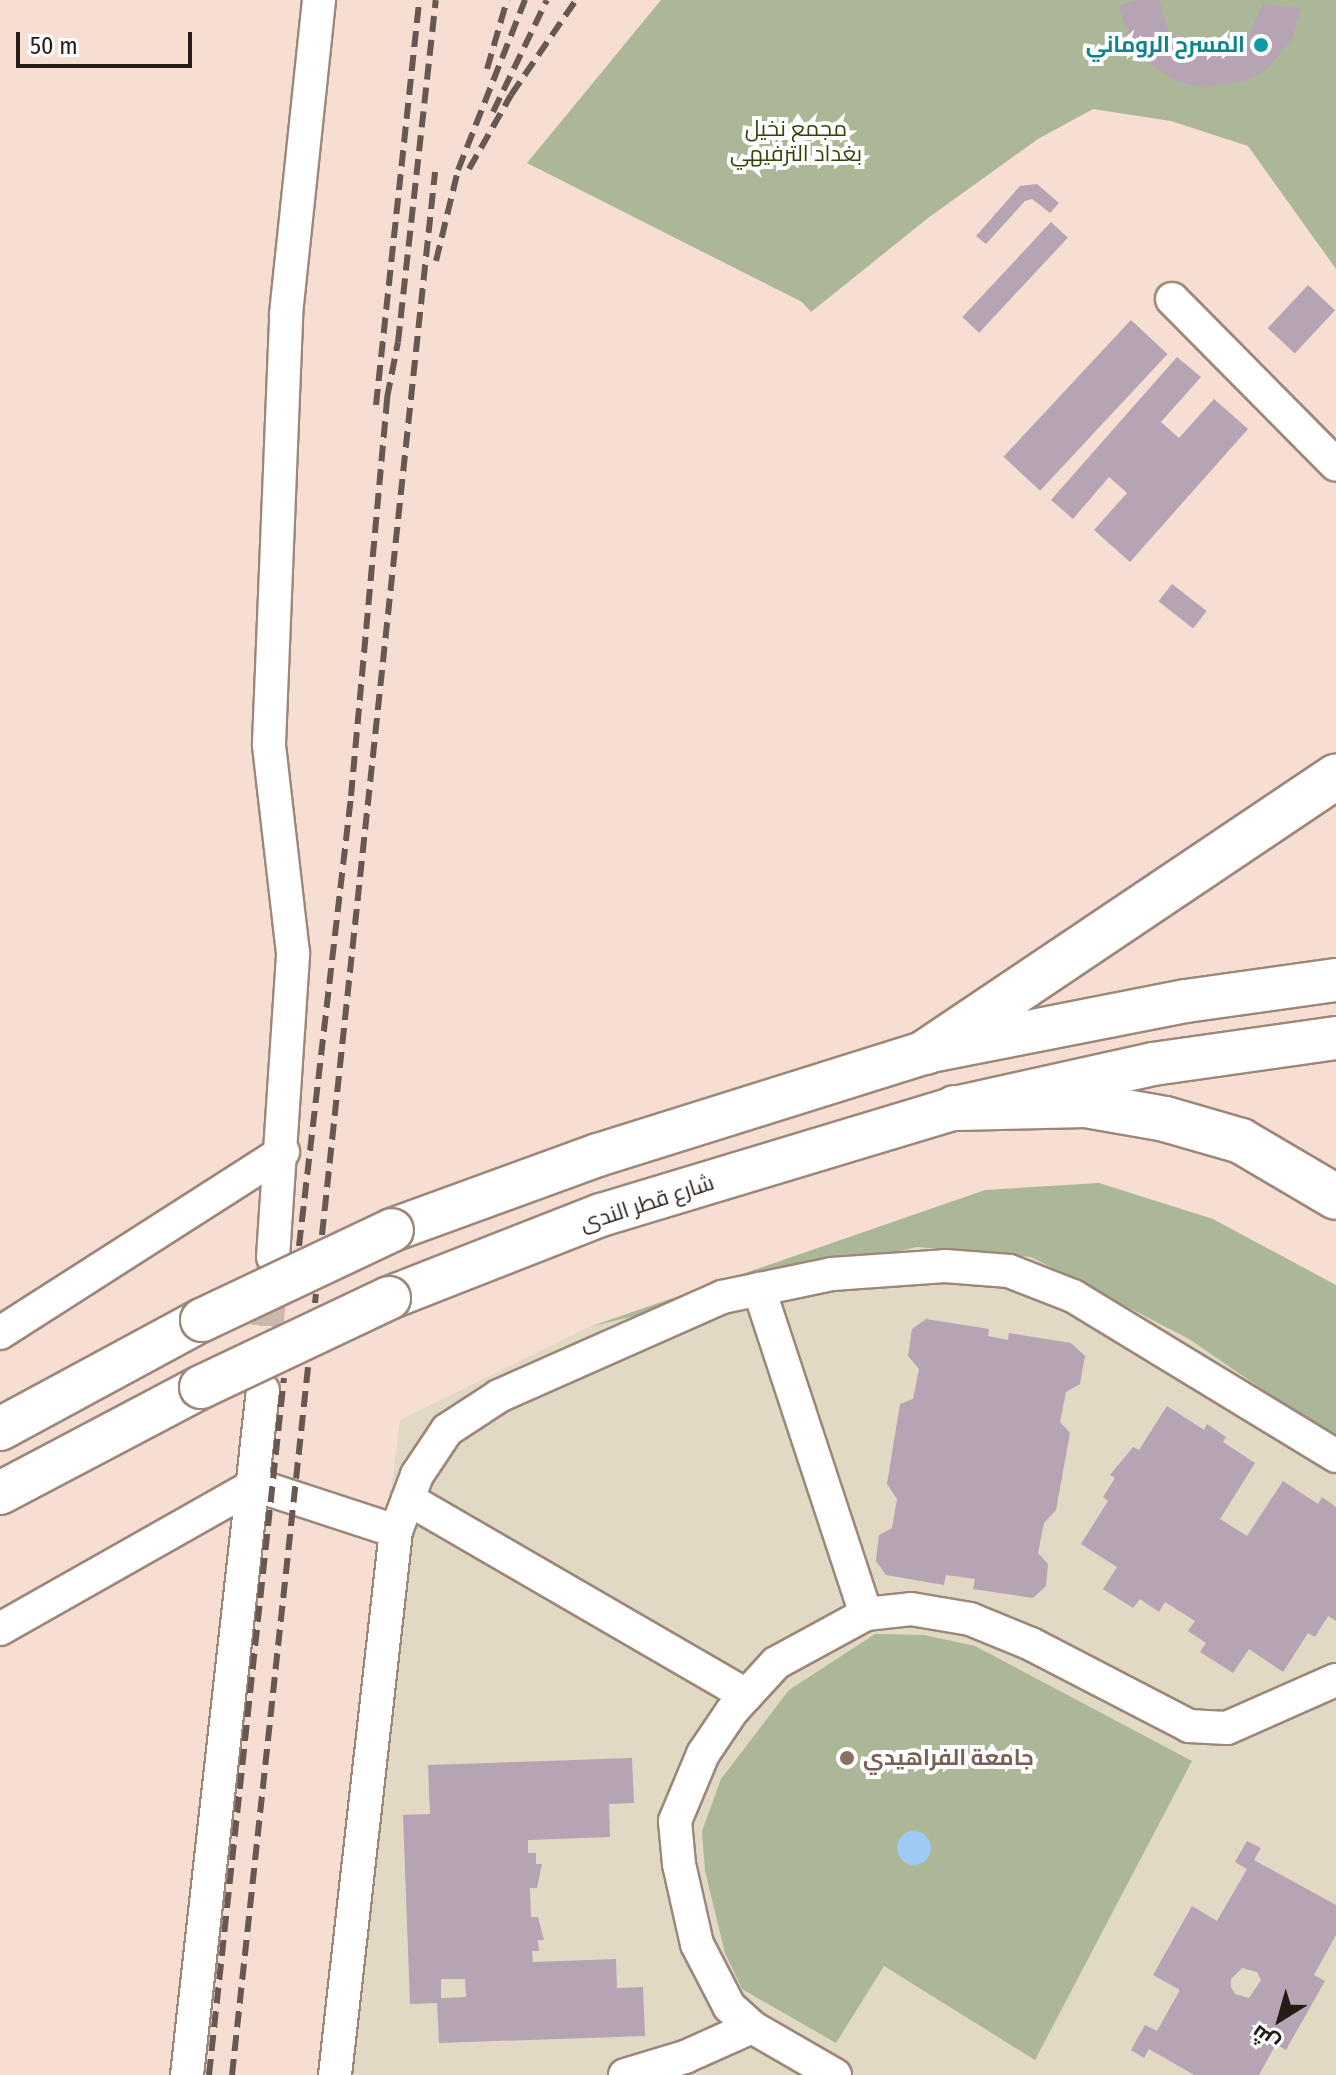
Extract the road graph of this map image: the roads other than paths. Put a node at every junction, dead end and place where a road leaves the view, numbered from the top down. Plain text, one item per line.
1 (319, 0) edge
2 (1172, 299) dead end
3 (1336, 465) edge
4 (1336, 776) edge
5 (1336, 980) edge
6 (1336, 1038) edge
7 (926, 1052) junction
8 (955, 1108) junction
9 (283, 1152) junction
10 (1336, 1197) edge
11 (273, 1257) tunnel mouth
12 (759, 1289) junction
13 (0, 1333) edge
14 (263, 1390) tunnel mouth
15 (0, 1429) edge
16 (1336, 1456) edge
17 (255, 1485) junction
18 (0, 1493) edge
19 (408, 1499) junction
20 (396, 1531) junction
21 (866, 1614) junction
22 (0, 1629) edge
23 (1336, 1680) edge
24 (746, 1695) junction
25 (752, 2027) junction
26 (187, 2075) edge
27 (335, 2075) edge
28 (625, 2075) edge
29 (835, 2075) edge

1 - 9 street
2 - 3 street
4 - 7 highway
5 - 7 main road
6 - 8 main road, شارع قطر الندى
7 - 15 main road, bridge
8 - 10 highway
8 - 18 main road, شارع قطر الندى, bridge
9 - 11 street
9 - 13 street
12 - 16 street
12 - 19 street
12 - 21 street
14 - 17 street
17 - 20 street
17 - 22 street
17 - 26 street
19 - 20 street
19 - 24 street
20 - 27 street
21 - 23 street
21 - 24 street
24 - 25 street
25 - 28 street
25 - 29 street

